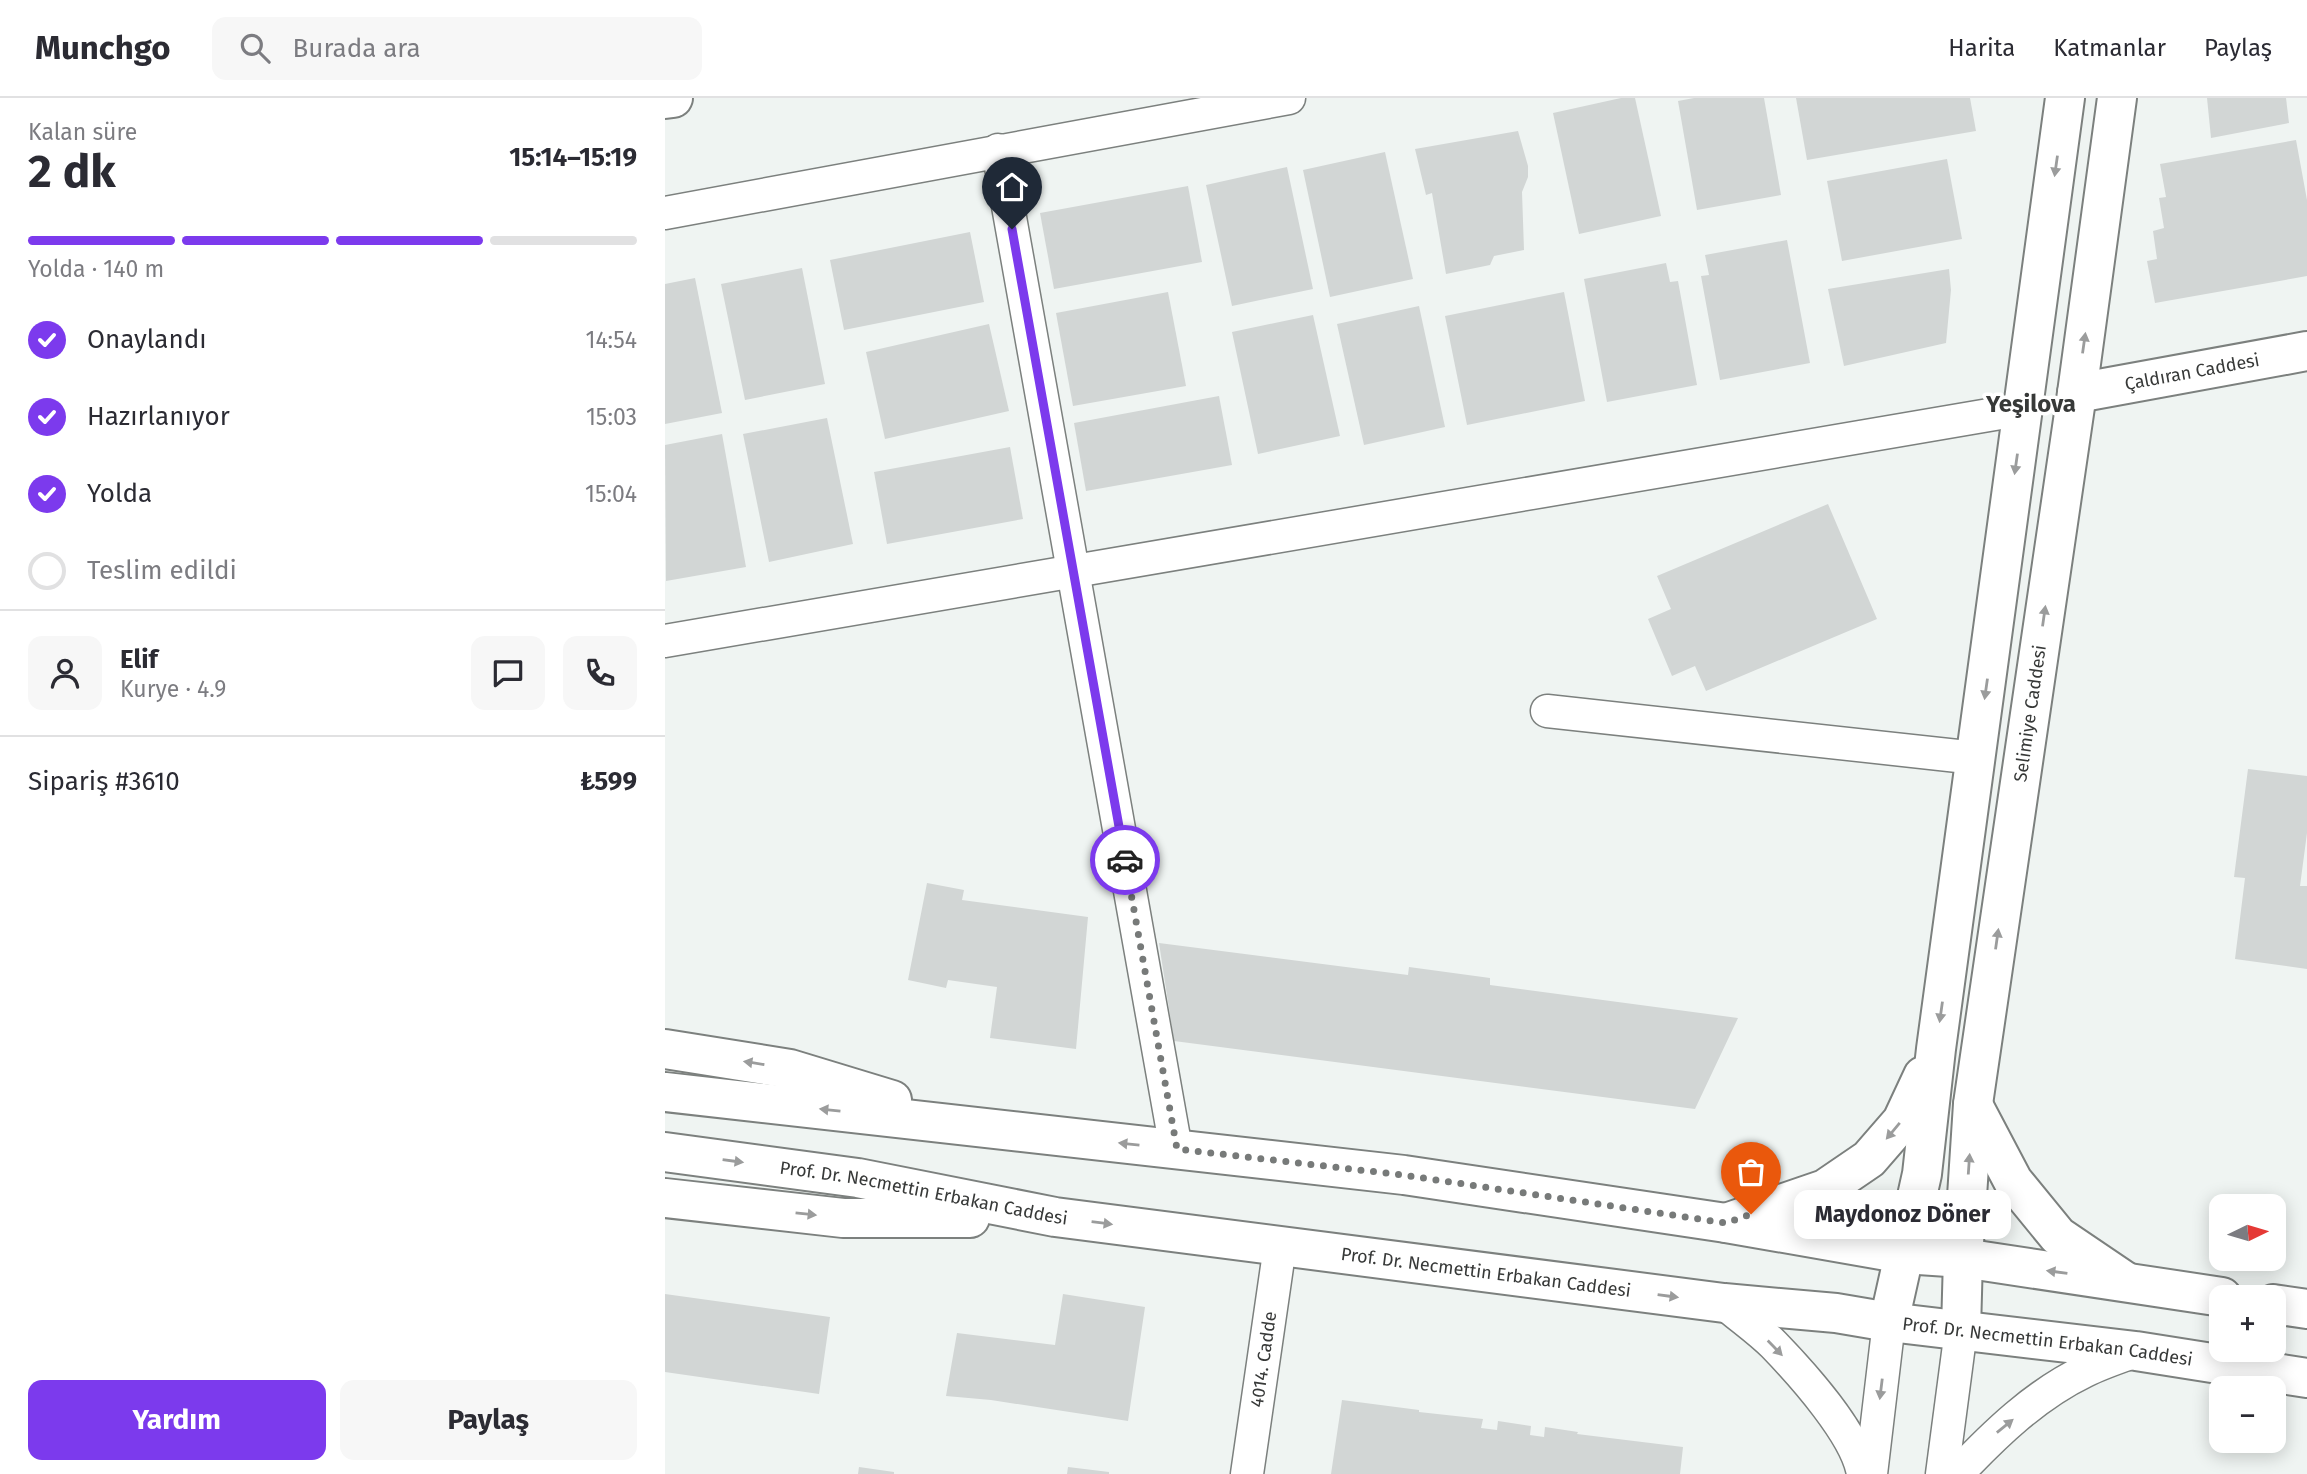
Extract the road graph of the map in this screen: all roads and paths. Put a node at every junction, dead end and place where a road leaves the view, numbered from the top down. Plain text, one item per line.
1 (673, 98) edge
2 (1289, 98) edge
3 (2065, 98) edge
4 (2117, 98) edge
5 (665, 100) edge
6 (998, 150) junction
7 (665, 213) edge
8 (2307, 351) edge
9 (2077, 394) junction
10 (2024, 409) junction
11 (1072, 573) junction
12 (665, 641) edge
13 (1547, 711) dead end
14 (1976, 758) junction
15 (665, 1049) edge
16 (1936, 1049) junction
17 (665, 1091) edge
18 (1973, 1104) junction
19 (985, 1128) junction
20 (1177, 1149) junction
21 (665, 1152) edge
22 (665, 1198) edge
23 (1055, 1217) junction
24 (1726, 1223) junction
25 (1280, 1246) junction
26 (1904, 1254) junction
27 (1963, 1258) junction
28 (2126, 1282) junction
29 (2209, 1295) edge
30 (1724, 1303) junction
31 (2286, 1306) edge
32 (2307, 1309) edge
33 (1889, 1322) junction
34 (1961, 1330) junction
35 (2136, 1350) junction
36 (2307, 1378) edge
37 (1247, 1474) edge
38 (1863, 1474) edge
39 (1871, 1474) edge
40 (1942, 1474) edge
41 (1957, 1474) edge

1 - 5 main road
2 - 6 street
3 -> 10 main road
9 -> 4 main road, Selimiye Caddesi
6 - 7 street
6 - 11 street
8 - 9 main road, Çaldıran Caddesi
18 -> 9 main road, Selimiye Caddesi
10 - 11 street
10 -> 14 main road
11 - 12 street
11 - 20 street
13 - 14 street
14 -> 16 main road
19 -> 15 main road
16 -> 24 main road
16 - 26 main road
19 -> 17 main road
27 -> 18 main road, Selimiye Caddesi
18 - 28 main road
20 -> 19 main road
20 - 24 main road
21 -> 23 main road, Prof. Dr. Necmettin Erbakan Caddesi
22 -> 23 main road
23 -> 25 main road, Prof. Dr. Necmettin Erbakan Caddesi
24 - 26 main road
25 -> 30 main road, Prof. Dr. Necmettin Erbakan Caddesi
25 - 37 street, 4014. Cadde
26 - 27 main road
26 - 33 main road
28 -> 27 main road
27 - 34 main road, Selimiye Caddesi
28 - 29 main road
30 - 33 main road, Prof. Dr. Necmettin Erbakan Caddesi
30 -> 38 street
31 - 32 main road
33 - 34 main road, Prof. Dr. Necmettin Erbakan Caddesi
33 -> 39 street
34 - 35 main road, Prof. Dr. Necmettin Erbakan Caddesi
34 - 40 street
35 - 36 main road, Prof. Dr. Necmettin Erbakan Caddesi
41 -> 35 street

